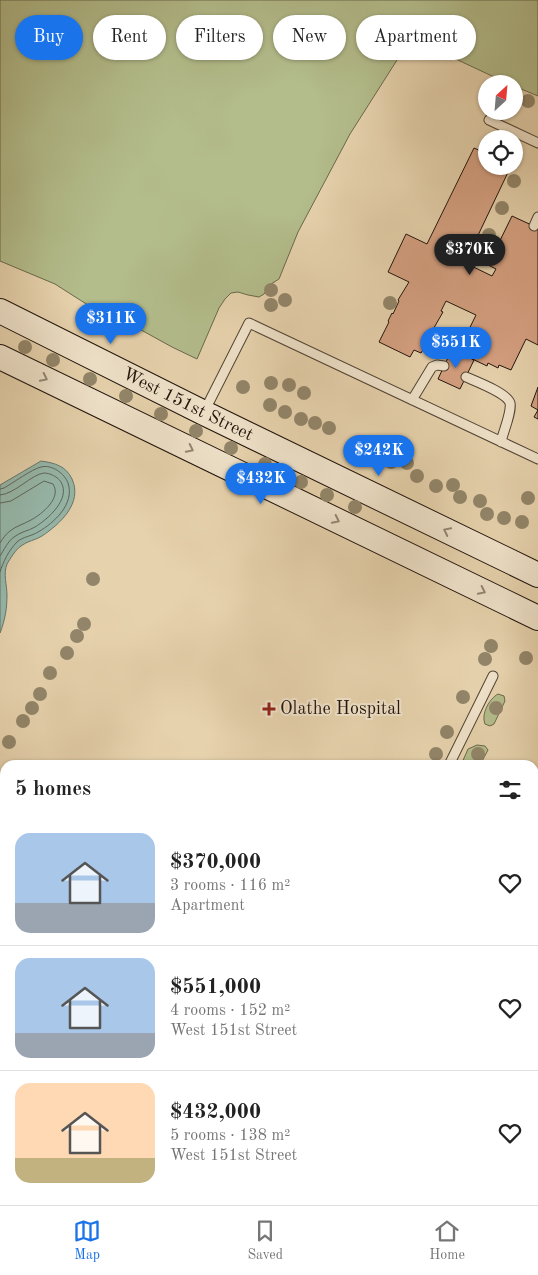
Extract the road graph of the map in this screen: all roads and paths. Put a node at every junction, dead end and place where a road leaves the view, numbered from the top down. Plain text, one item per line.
1 (489, 120) dead end
2 (538, 143) edge
3 (538, 217) edge
4 (534, 226) dead end
5 (0, 311) edge
6 (0, 357) edge
7 (444, 366) dead end
8 (466, 377) dead end
9 (412, 400) junction
10 (204, 413) junction
11 (500, 442) junction
12 (538, 459) edge
13 (538, 575) edge
14 (538, 618) edge
15 (493, 676) dead end
16 (451, 760) edge

1 - 2 lane
3 - 4 lane
5 - 10 main road, West 151st Street
6 -> 14 main road
7 - 9 lane
8 - 11 lane
9 - 10 lane
9 - 11 lane
13 -> 10 main road, West 151st Street
11 - 12 lane
15 - 16 lane

